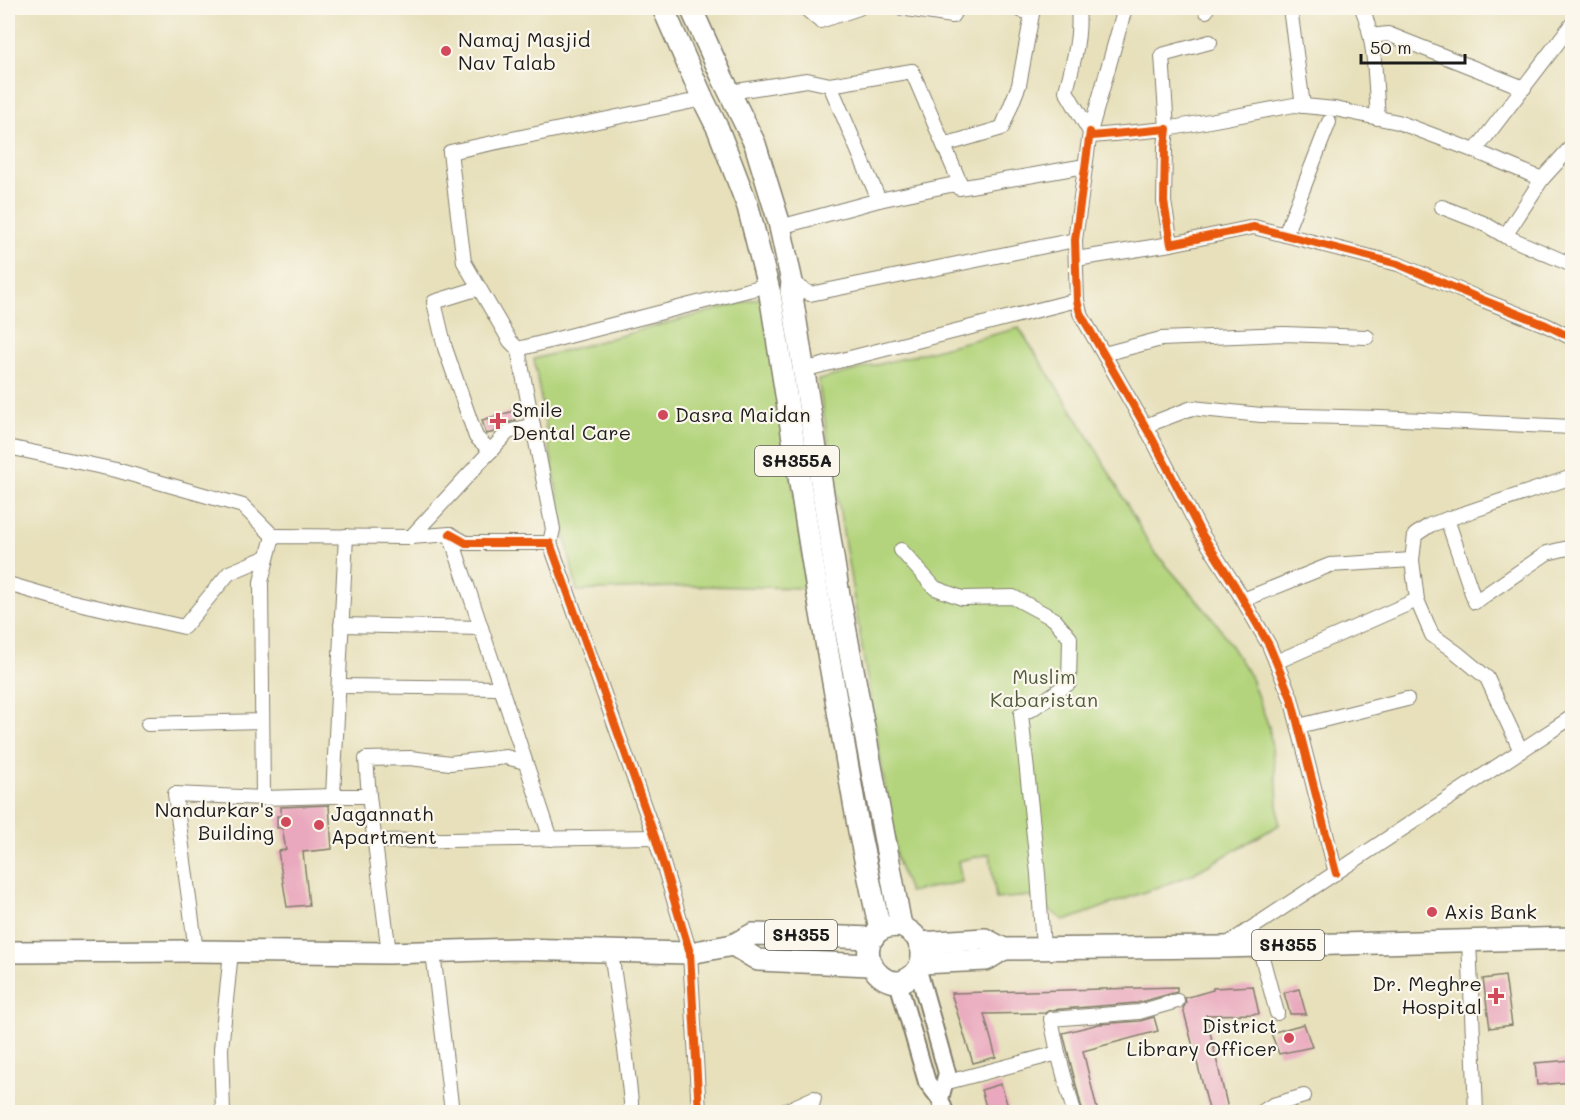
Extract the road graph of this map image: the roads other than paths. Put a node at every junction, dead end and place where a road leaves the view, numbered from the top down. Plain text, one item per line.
1 (663, 8) edge
2 (691, 8) edge
3 (805, 8) edge
4 (859, 8) edge
5 (901, 8) edge
6 (957, 8) edge
7 (1015, 8) edge
8 (1078, 8) edge
9 (1125, 8) edge
10 (1290, 8) edge
11 (1362, 8) edge
12 (1572, 24) edge
13 (1371, 36) junction
14 (1210, 42) dead end
15 (830, 85) junction
16 (1524, 88) junction
17 (730, 92) junction
18 (703, 99) junction
19 (1303, 106) junction
20 (1378, 118) junction
21 (1329, 122) dead end
22 (1167, 129) junction
23 (1090, 132) junction
24 (944, 145) junction
25 (1572, 146) edge
26 (1475, 151) junction
27 (1085, 166) junction
28 (1542, 179) junction
29 (960, 183) junction
30 (879, 200) junction
31 (1442, 207) dead end
32 (780, 227) junction
33 (1285, 235) junction
34 (1504, 236) junction
35 (1075, 240) junction
36 (1171, 244) junction
37 (1076, 259) junction
38 (1572, 265) edge
39 (792, 282) junction
40 (768, 285) junction
41 (479, 288) junction
42 (1077, 300) junction
43 (1367, 337) dead end
44 (1572, 338) edge
45 (518, 350) junction
46 (1104, 354) junction
47 (803, 370) junction
48 (533, 425) junction
49 (1145, 426) junction
50 (1572, 427) edge
51 (8, 447) edge
52 (491, 451) junction
53 (1572, 477) edge
54 (1447, 519) junction
55 (450, 534) junction
56 (273, 536) junction
57 (346, 536) junction
58 (411, 537) junction
59 (550, 543) junction
60 (1572, 547) edge
61 (901, 550) dead end
62 (267, 557) junction
63 (1412, 560) junction
64 (8, 584) edge
65 (1243, 600) junction
66 (1417, 600) junction
67 (341, 626) junction
68 (481, 628) junction
69 (848, 640) junction
70 (827, 646) junction
71 (1276, 662) junction
72 (339, 686) junction
73 (500, 688) junction
74 (1407, 699) dead end
75 (1572, 717) edge
76 (262, 721) junction
77 (148, 724) dead end
78 (1299, 726) junction
79 (1521, 751) junction
80 (525, 762) junction
81 (333, 796) junction
82 (369, 796) junction
83 (263, 798) junction
84 (655, 837) junction
85 (551, 839) junction
86 (375, 842) junction
87 (1336, 873) junction
88 (901, 926) junction
89 (876, 934) junction
90 (1572, 938) edge
91 (1469, 940) junction
92 (733, 945) junction
93 (1259, 946) junction
94 (1223, 947) junction
95 (1043, 948) junction
96 (196, 951) junction
97 (231, 951) junction
98 (8, 952) edge
99 (433, 952) junction
100 (611, 952) junction
101 (389, 953) junction
102 (690, 953) junction
103 (919, 959) junction
104 (870, 964) junction
105 (898, 982) junction
106 (1177, 1001) dead end
107 (1277, 1013) dead end
108 (1058, 1053) junction
109 (1304, 1096) dead end
110 (943, 1098) edge
111 (223, 1113) edge
112 (453, 1113) edge
113 (631, 1113) edge
114 (699, 1113) edge
115 (783, 1113) edge
116 (810, 1113) edge
117 (1074, 1113) edge
118 (1262, 1113) edge
119 (1476, 1113) edge

1 - 18 main road, SH355A
2 - 17 main road, SH355A
3 - 4 street
5 - 6 street
7 - 24 street
8 - 23 street
9 - 23 street
10 - 19 street
11 - 13 street
12 - 16 street
13 - 16 street
13 - 20 street
14 - 22 street
15 - 17 street
15 - 24 street
15 - 30 street
16 - 26 street
17 - 18 main road
17 - 32 main road, SH355A
18 - 40 main road, SH355A
18 - 41 street
19 - 20 street
19 - 22 street
20 - 26 street
21 - 33 street
22 - 23 street
22 - 36 street
23 - 27 street
24 - 29 street
25 - 28 street
26 - 28 street
27 - 29 street
27 - 35 street
28 - 34 street
29 - 30 street
30 - 32 street
31 - 34 street
32 - 39 main road, SH355A
33 - 36 street
33 - 44 street
34 - 38 street
35 - 37 street
35 - 39 street
36 - 37 street
37 - 42 street
39 - 40 main road
39 - 47 main road, SH355A
40 - 45 street
40 - 70 main road, SH355A
41 - 45 street
41 - 52 street
42 - 46 street
42 - 47 street
43 - 46 street
45 - 48 street
46 - 49 street
47 - 69 main road, SH355A
48 - 52 street
48 - 59 street
49 - 50 street
49 - 65 street
51 - 56 street
52 - 58 street
53 - 54 street
54 - 60 street
54 - 63 street
55 - 58 street
55 - 59 street
55 - 68 street
56 - 57 street
56 - 62 street
57 - 58 street
57 - 67 street
59 - 84 street
61 - 95 street
62 - 64 street
62 - 76 street
63 - 65 street
63 - 66 street
65 - 71 street
66 - 71 street
66 - 79 street
67 - 68 street
67 - 72 street
68 - 73 street
69 - 70 main road
69 - 88 main road, SH355A
70 - 89 main road, SH355A
71 - 78 street
72 - 73 street
72 - 81 street
73 - 80 street
74 - 78 street
75 - 79 street
76 - 77 street
76 - 83 street
78 - 87 street
79 - 87 street
80 - 82 street
80 - 85 street
81 - 82 street
81 - 83 street
82 - 86 street
83 - 96 street
84 - 85 street
84 - 102 street
85 - 86 street
86 - 101 street
87 - 94 street
88 - 89 main road, SH355
88 - 103 main road
89 - 92 main road, SH355
89 - 104 main road
90 - 91 main road, SH355
91 - 93 main road, SH355
91 - 119 street
92 - 102 main road
92 - 104 main road, SH355
93 - 94 main road, SH355
93 - 107 street
94 - 95 main road, SH355
95 - 103 main road, SH355
96 - 97 main road
96 - 98 main road
97 - 101 main road
97 - 111 street
99 - 100 main road
99 - 101 main road
99 - 112 street
100 - 102 main road
100 - 113 street
102 - 114 street
103 - 105 main road, SH355
103 - 110 street
104 - 105 main road
105 - 110 street
106 - 108 street
108 - 110 street
108 - 117 street
109 - 118 street
115 - 116 street

